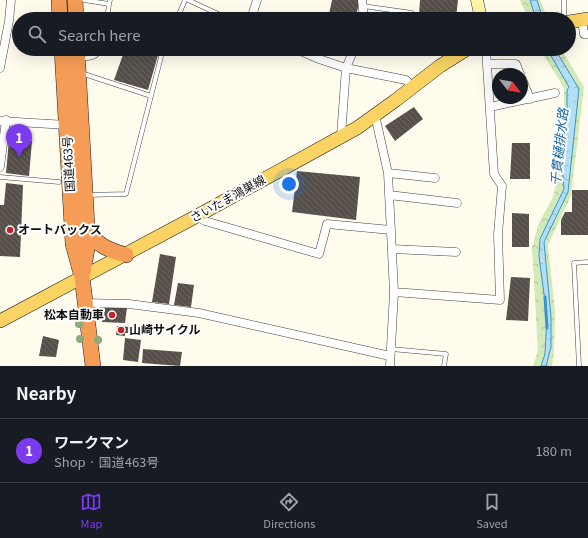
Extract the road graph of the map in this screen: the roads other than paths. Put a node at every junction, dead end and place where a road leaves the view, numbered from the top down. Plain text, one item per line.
1 (10, 0) edge
2 (59, 0) edge
3 (75, 0) edge
4 (84, 0) edge
5 (186, 0) edge
6 (257, 0) edge
7 (477, 0) edge
8 (564, 0) edge
9 (110, 2) edge
10 (363, 3) edge
11 (60, 12) edge
12 (76, 12) edge
13 (108, 12) edge
14 (180, 12) edge
15 (213, 12) edge
16 (253, 12) edge
17 (407, 12) edge
18 (480, 12) edge
19 (564, 12) edge
20 (580, 20) edge
21 (588, 34) edge
22 (62, 56) edge
23 (96, 56) edge
24 (161, 56) edge
25 (311, 56) edge
26 (351, 56) edge
27 (456, 56) edge
28 (487, 56) edge
29 (78, 60) edge
30 (489, 64) junction
31 (0, 68) edge
32 (346, 68) junction
33 (518, 68) edge
34 (413, 87) junction
35 (555, 93) dead end
36 (528, 94) edge
37 (151, 96) junction
38 (530, 99) junction
39 (490, 107) junction
40 (375, 115) junction
41 (3, 120) edge
42 (67, 125) junction
43 (341, 136) junction
44 (0, 167) edge
45 (388, 173) junction
46 (0, 177) edge
47 (435, 178) dead end
48 (59, 182) dead end
49 (85, 195) junction
50 (389, 195) junction
51 (457, 203) dead end
52 (197, 216) junction
53 (87, 229) junction
54 (391, 230) junction
55 (392, 250) junction
56 (456, 252) dead end
57 (126, 255) junction
58 (588, 262) edge
59 (82, 277) junction
60 (394, 292) junction
61 (85, 304) junction
62 (0, 321) edge
63 (390, 352) junction
64 (93, 366) edge
65 (390, 366) edge
66 (444, 366) edge
67 (579, 366) edge

1 - 31 street
2 - 11 highway
3 - 12 highway
4 - 9 lane
5 - 14 lane
5 - 15 lane
6 - 16 street
7 - 18 street
8 - 19 lane
9 - 13 lane
10 - 17 lane
20 - 21 street
22 - 42 highway, 国道463号
23 - 29 lane
24 - 37 lane
25 - 32 street
26 - 32 street
27 - 34 main road, さいたま鴻巣線
28 - 30 street
29 - 37 lane
29 - 49 highway, 国道463号
30 - 33 street
30 - 39 street
32 - 34 street
32 - 43 street
34 - 40 main road, さいたま鴻巣線
35 - 38 street
36 - 38 street
37 - 49 lane
38 - 39 street
39 - 60 street
40 - 43 main road, さいたま鴻巣線
40 - 45 street
41 - 42 street
41 - 44 street
42 - 59 highway, 国道463号
43 - 52 main road, さいたま鴻巣線
45 - 47 street
45 - 50 street
46 - 48 lane
49 - 53 highway, 国道463号
50 - 51 street
50 - 54 street
52 - 54 street
52 - 57 main road, さいたま鴻巣線
53 - 57 highway
53 - 59 highway, 国道463号
54 - 55 street
55 - 56 street
55 - 60 street
57 - 59 main road, さいたま鴻巣線
58 - 67 lane
59 - 61 highway, 国道463号
59 - 62 main road, さいたま鴻巣線
60 - 63 street
61 - 63 street
61 - 64 highway, 国道463号
63 - 65 street
63 - 66 lane

